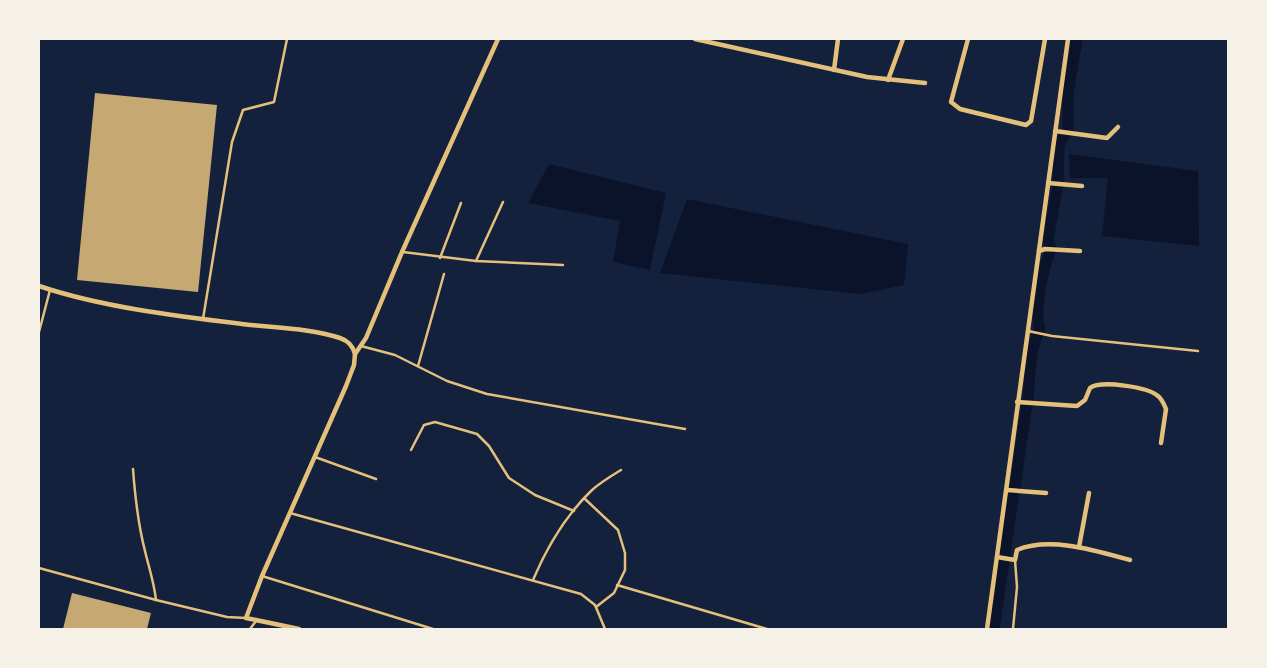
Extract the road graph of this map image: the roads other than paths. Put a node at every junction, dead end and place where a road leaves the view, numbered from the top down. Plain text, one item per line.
1 (287, 39) edge
2 (498, 39) edge
3 (695, 39) edge
4 (838, 39) edge
5 (903, 39) edge
6 (968, 39) edge
7 (1045, 39) edge
8 (1068, 39) edge
9 (834, 70) junction
10 (888, 80) junction
11 (925, 83) dead end
12 (1118, 127) dead end
13 (1055, 131) junction
14 (1051, 184) junction
15 (1082, 186) dead end
16 (503, 202) dead end
17 (461, 203) dead end
18 (1039, 251) junction
19 (1080, 251) dead end
20 (402, 252) junction
21 (440, 258) junction
22 (476, 261) junction
23 (563, 265) dead end
24 (444, 274) dead end
25 (39, 286) edge
26 (50, 290) junction
27 (204, 319) junction
28 (1028, 331) junction
29 (39, 332) edge
30 (361, 346) junction
31 (1198, 351) dead end
32 (355, 354) junction
33 (417, 366) junction
34 (1017, 402) junction
35 (685, 429) dead end
36 (1161, 443) dead end
37 (411, 450) dead end
38 (315, 457) junction
39 (133, 469) dead end
40 (621, 470) dead end
41 (376, 479) dead end
42 (1007, 490) junction
43 (1046, 493) dead end
44 (1089, 493) dead end
45 (584, 498) junction
46 (574, 511) junction
47 (290, 513) junction
48 (1079, 547) junction
49 (999, 557) junction
50 (1014, 560) junction
51 (1130, 560) dead end
52 (39, 568) edge
53 (262, 576) junction
54 (533, 580) junction
55 (617, 586) junction
56 (156, 600) junction
57 (596, 607) junction
58 (246, 618) junction
59 (256, 621) junction
60 (287, 628) edge
61 (250, 629) edge
62 (299, 629) edge
63 (433, 629) edge
64 (605, 629) edge
65 (767, 629) edge
66 (987, 629) edge
67 (1013, 629) edge

1 - 27 lane
2 - 20 street
3 - 9 street
4 - 9 street
5 - 10 street
6 - 7 street
8 - 13 street
9 - 10 street
10 - 11 street
12 - 13 street
13 - 14 street
14 - 15 street
14 - 18 street
16 - 22 lane
17 - 21 lane
18 - 19 street
18 - 28 street
20 - 21 lane
20 - 30 street
21 - 22 lane
22 - 23 lane
24 - 33 lane
25 - 26 street
26 - 27 street
26 - 29 lane
27 - 32 street
28 - 31 lane
28 - 34 street
30 - 32 street
30 - 33 lane
32 - 38 street
33 - 35 lane
34 - 36 street
34 - 42 street
37 - 46 lane
38 - 41 lane
38 - 47 street
39 - 56 lane
40 - 45 lane
42 - 43 street
42 - 49 street
44 - 48 street
45 - 46 lane
45 - 55 lane
46 - 54 lane
47 - 53 street
47 - 54 lane
48 - 50 street
48 - 51 street
49 - 50 street
49 - 66 street
50 - 67 lane
52 - 56 lane
53 - 58 street
53 - 63 lane
54 - 57 lane
55 - 57 lane
55 - 65 lane
56 - 58 lane
57 - 64 lane
58 - 59 street
59 - 60 street
59 - 61 lane
60 - 62 street

